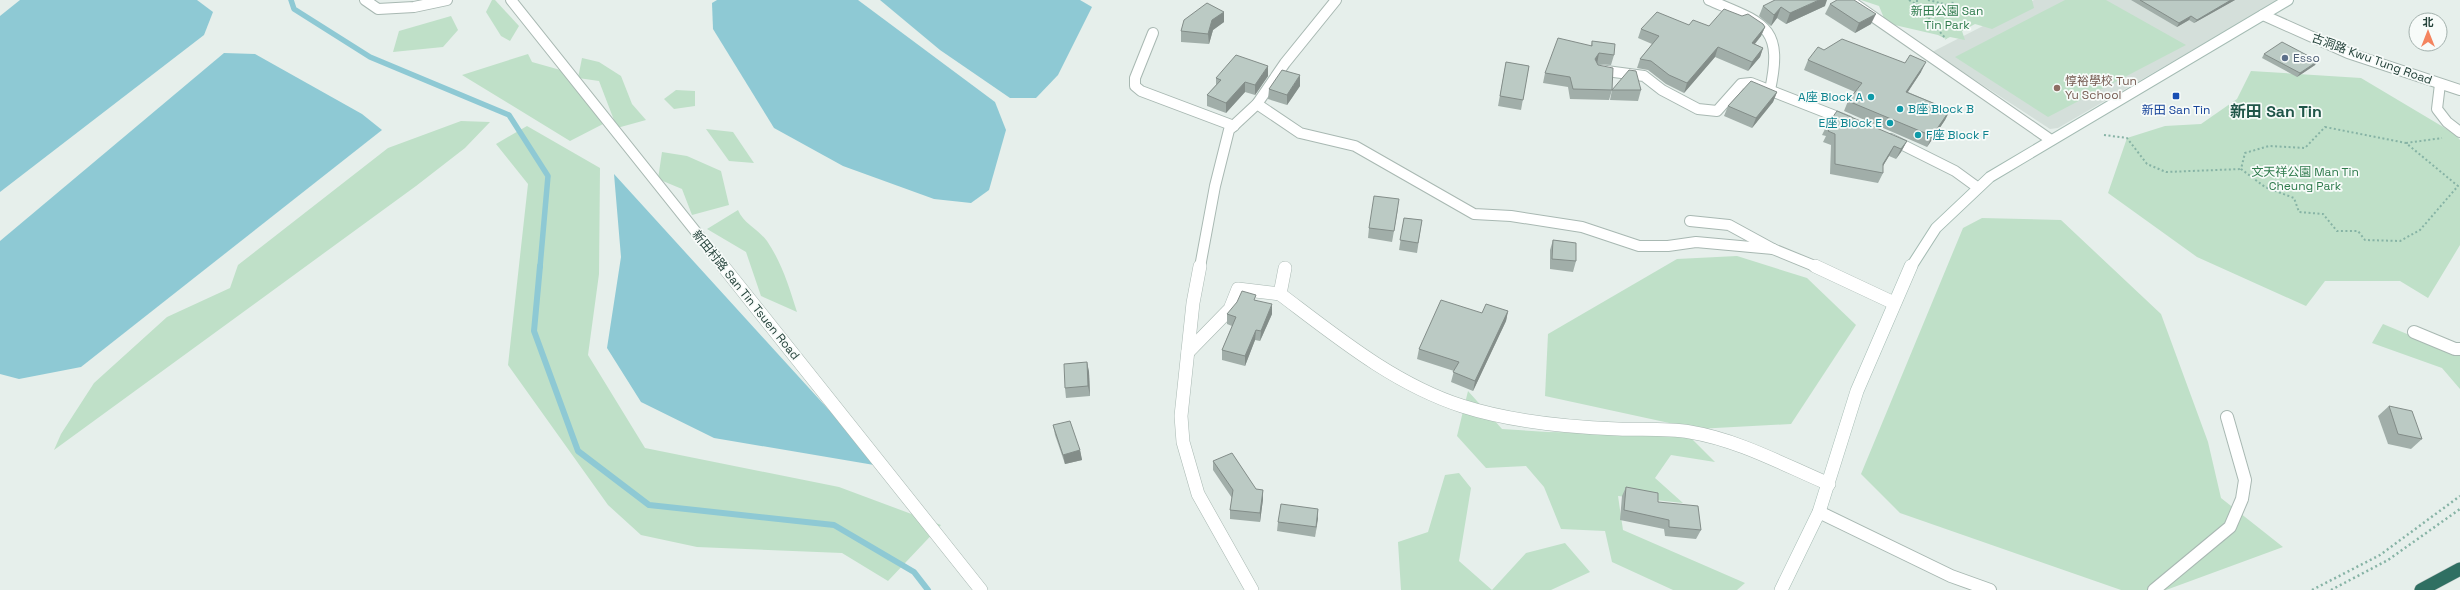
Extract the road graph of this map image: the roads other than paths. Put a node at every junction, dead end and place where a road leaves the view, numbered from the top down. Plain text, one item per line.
1 (365, 0) edge
2 (447, 0) edge
3 (511, 0) edge
4 (1336, 0) edge
5 (1709, 0) edge
6 (1849, 0) edge
7 (2288, 0) edge
8 (2263, 15) junction
9 (1153, 33) dead end
10 (1599, 70) edge
11 (2440, 84) junction
12 (1770, 90) junction
13 (2460, 90) edge
14 (1257, 104) junction
15 (1234, 126) junction
16 (1858, 126) edge
17 (2460, 132) edge
18 (1880, 134) edge
19 (2051, 140) junction
20 (1977, 186) junction
21 (1690, 221) dead end
22 (1773, 249) junction
23 (1285, 268) dead end
24 (1280, 294) junction
25 (1894, 303) junction
26 (2414, 332) dead end
27 (2460, 349) edge
28 (1188, 352) junction
29 (2227, 417) dead end
30 (1829, 484) junction
31 (1819, 512) junction
32 (2460, 569) edge
33 (982, 590) edge
34 (1252, 590) edge
35 (1781, 590) edge
36 (1990, 590) edge
37 (2154, 590) edge
38 (2421, 590) edge

1 - 2 lane
3 - 33 street, 新田村路 San Tin Tsuen Road
4 - 14 street
5 - 12 street
6 - 19 street
7 - 8 street
8 - 11 street, 古洞路 Kwu Tung Road
8 - 19 street
9 - 15 street
10 - 12 street
11 - 13 street, 古洞路 Kwu Tung Road
11 - 17 lane
12 - 16 street
14 - 15 street
14 - 22 street
15 - 28 street
18 - 20 street
19 - 20 street
20 - 25 street
21 - 22 lane
22 - 25 street
23 - 24 street
24 - 28 street
24 - 30 street
25 - 30 street
26 - 27 lane
28 - 34 street
29 - 37 lane
30 - 31 street
31 - 35 street
31 - 36 lane
32 - 38 highway

